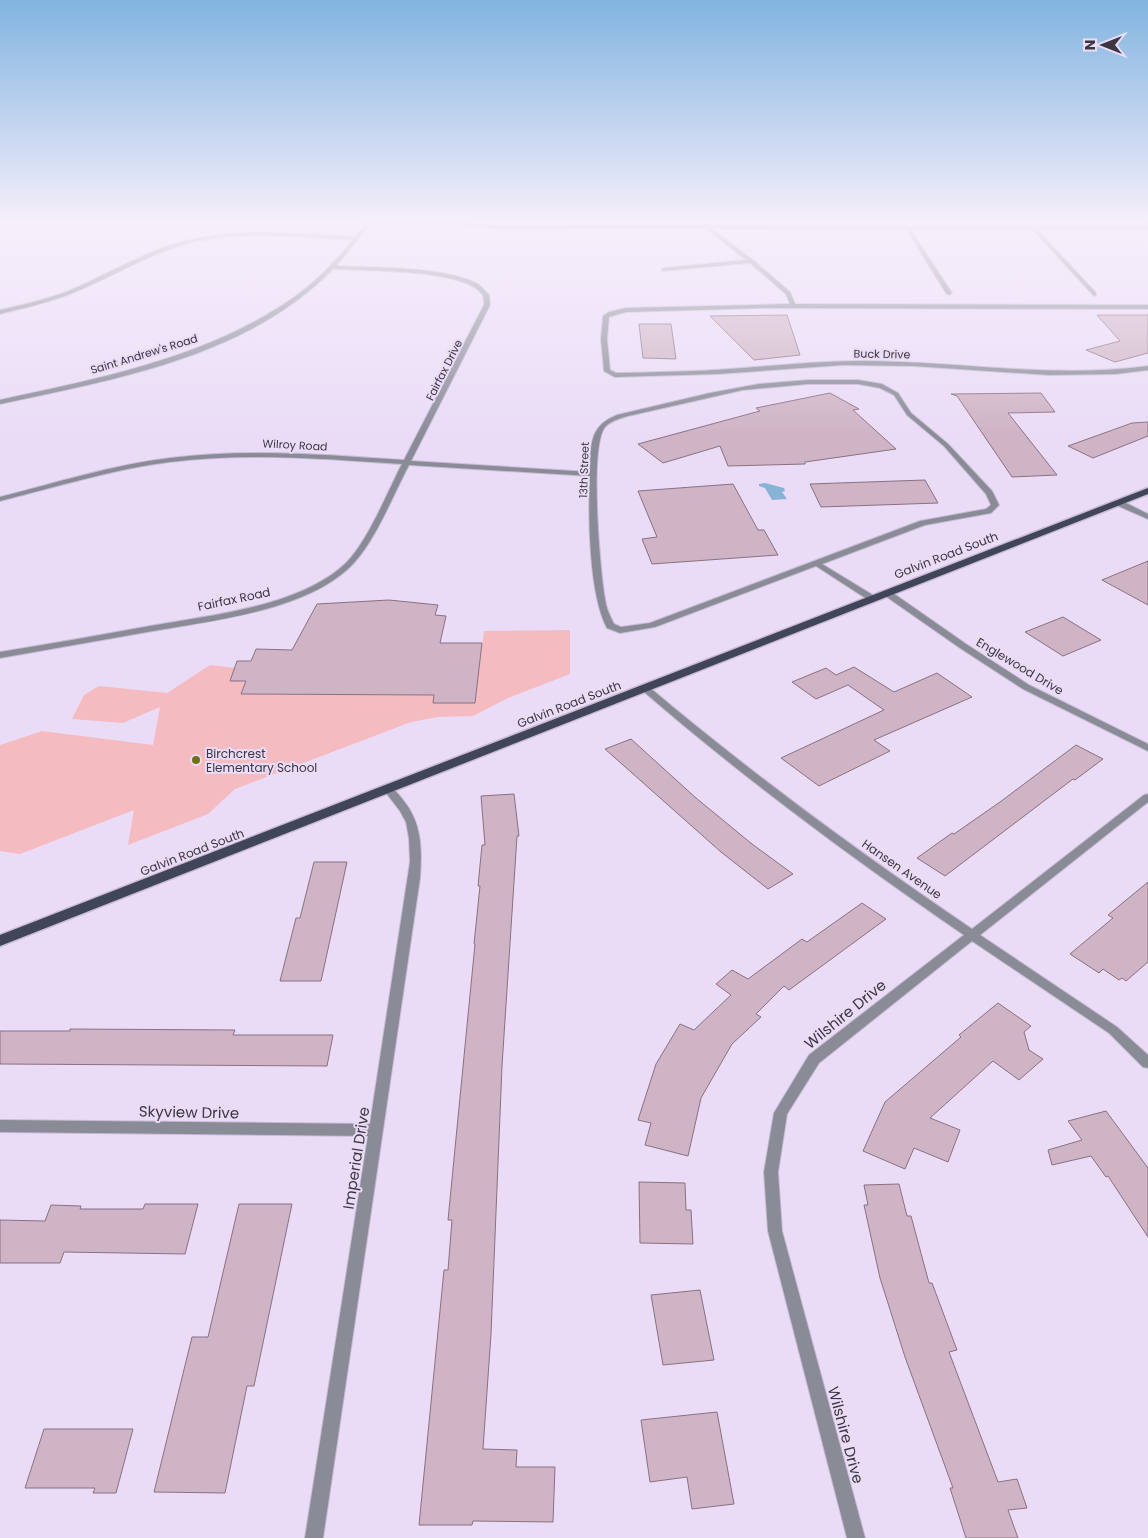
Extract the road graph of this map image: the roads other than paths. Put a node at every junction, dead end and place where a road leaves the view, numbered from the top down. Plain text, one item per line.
1 (69, 292) edge
2 (303, 292) edge
3 (482, 292) edge
4 (787, 292) edge
5 (1092, 292) edge
6 (1094, 294) dead end
7 (793, 306) junction
8 (1148, 307) edge
9 (0, 312) edge
10 (1148, 368) edge
11 (0, 402) edge
12 (407, 463) junction
13 (593, 474) junction
14 (1148, 492) edge
15 (0, 499) edge
16 (1119, 503) junction
17 (1148, 517) edge
18 (816, 564) junction
19 (887, 593) junction
20 (874, 599) junction
21 (0, 654) edge
22 (646, 689) junction
23 (1148, 748) edge
24 (389, 790) junction
25 (1148, 797) edge
26 (972, 934) junction
27 (0, 941) edge
28 (1148, 1063) edge
29 (0, 1126) edge
30 (377, 1130) junction
31 (314, 1538) edge
32 (856, 1538) edge

1 - 9 street
2 - 11 street, Saint Andrew's Road
3 - 12 street, Fairfax Drive
4 - 7 street
5 - 6 street
7 - 8 street
7 - 10 street, Buck Drive
12 - 13 street, Wilroy Road
12 - 15 street, Wilroy Road
12 - 21 street, Fairfax Road
13 - 18 street, 13th Street
13 - 18 street, 13th Street
14 - 16 main road, Galvin Road South
16 - 17 street
16 - 19 main road, Galvin Road South
18 - 20 street
19 - 20 main road, Galvin Road South
19 - 23 street, Englewood Drive
20 - 22 main road, Galvin Road South
22 - 24 main road, Galvin Road South
22 - 26 street, Hansen Avenue
24 - 27 main road, Galvin Road South
24 - 30 street, Imperial Drive
25 - 26 street, Wilshire Drive
26 - 28 street, Hansen Avenue
26 - 32 street, Wilshire Drive
29 - 30 street, Skyview Drive
30 - 31 street, Imperial Drive

